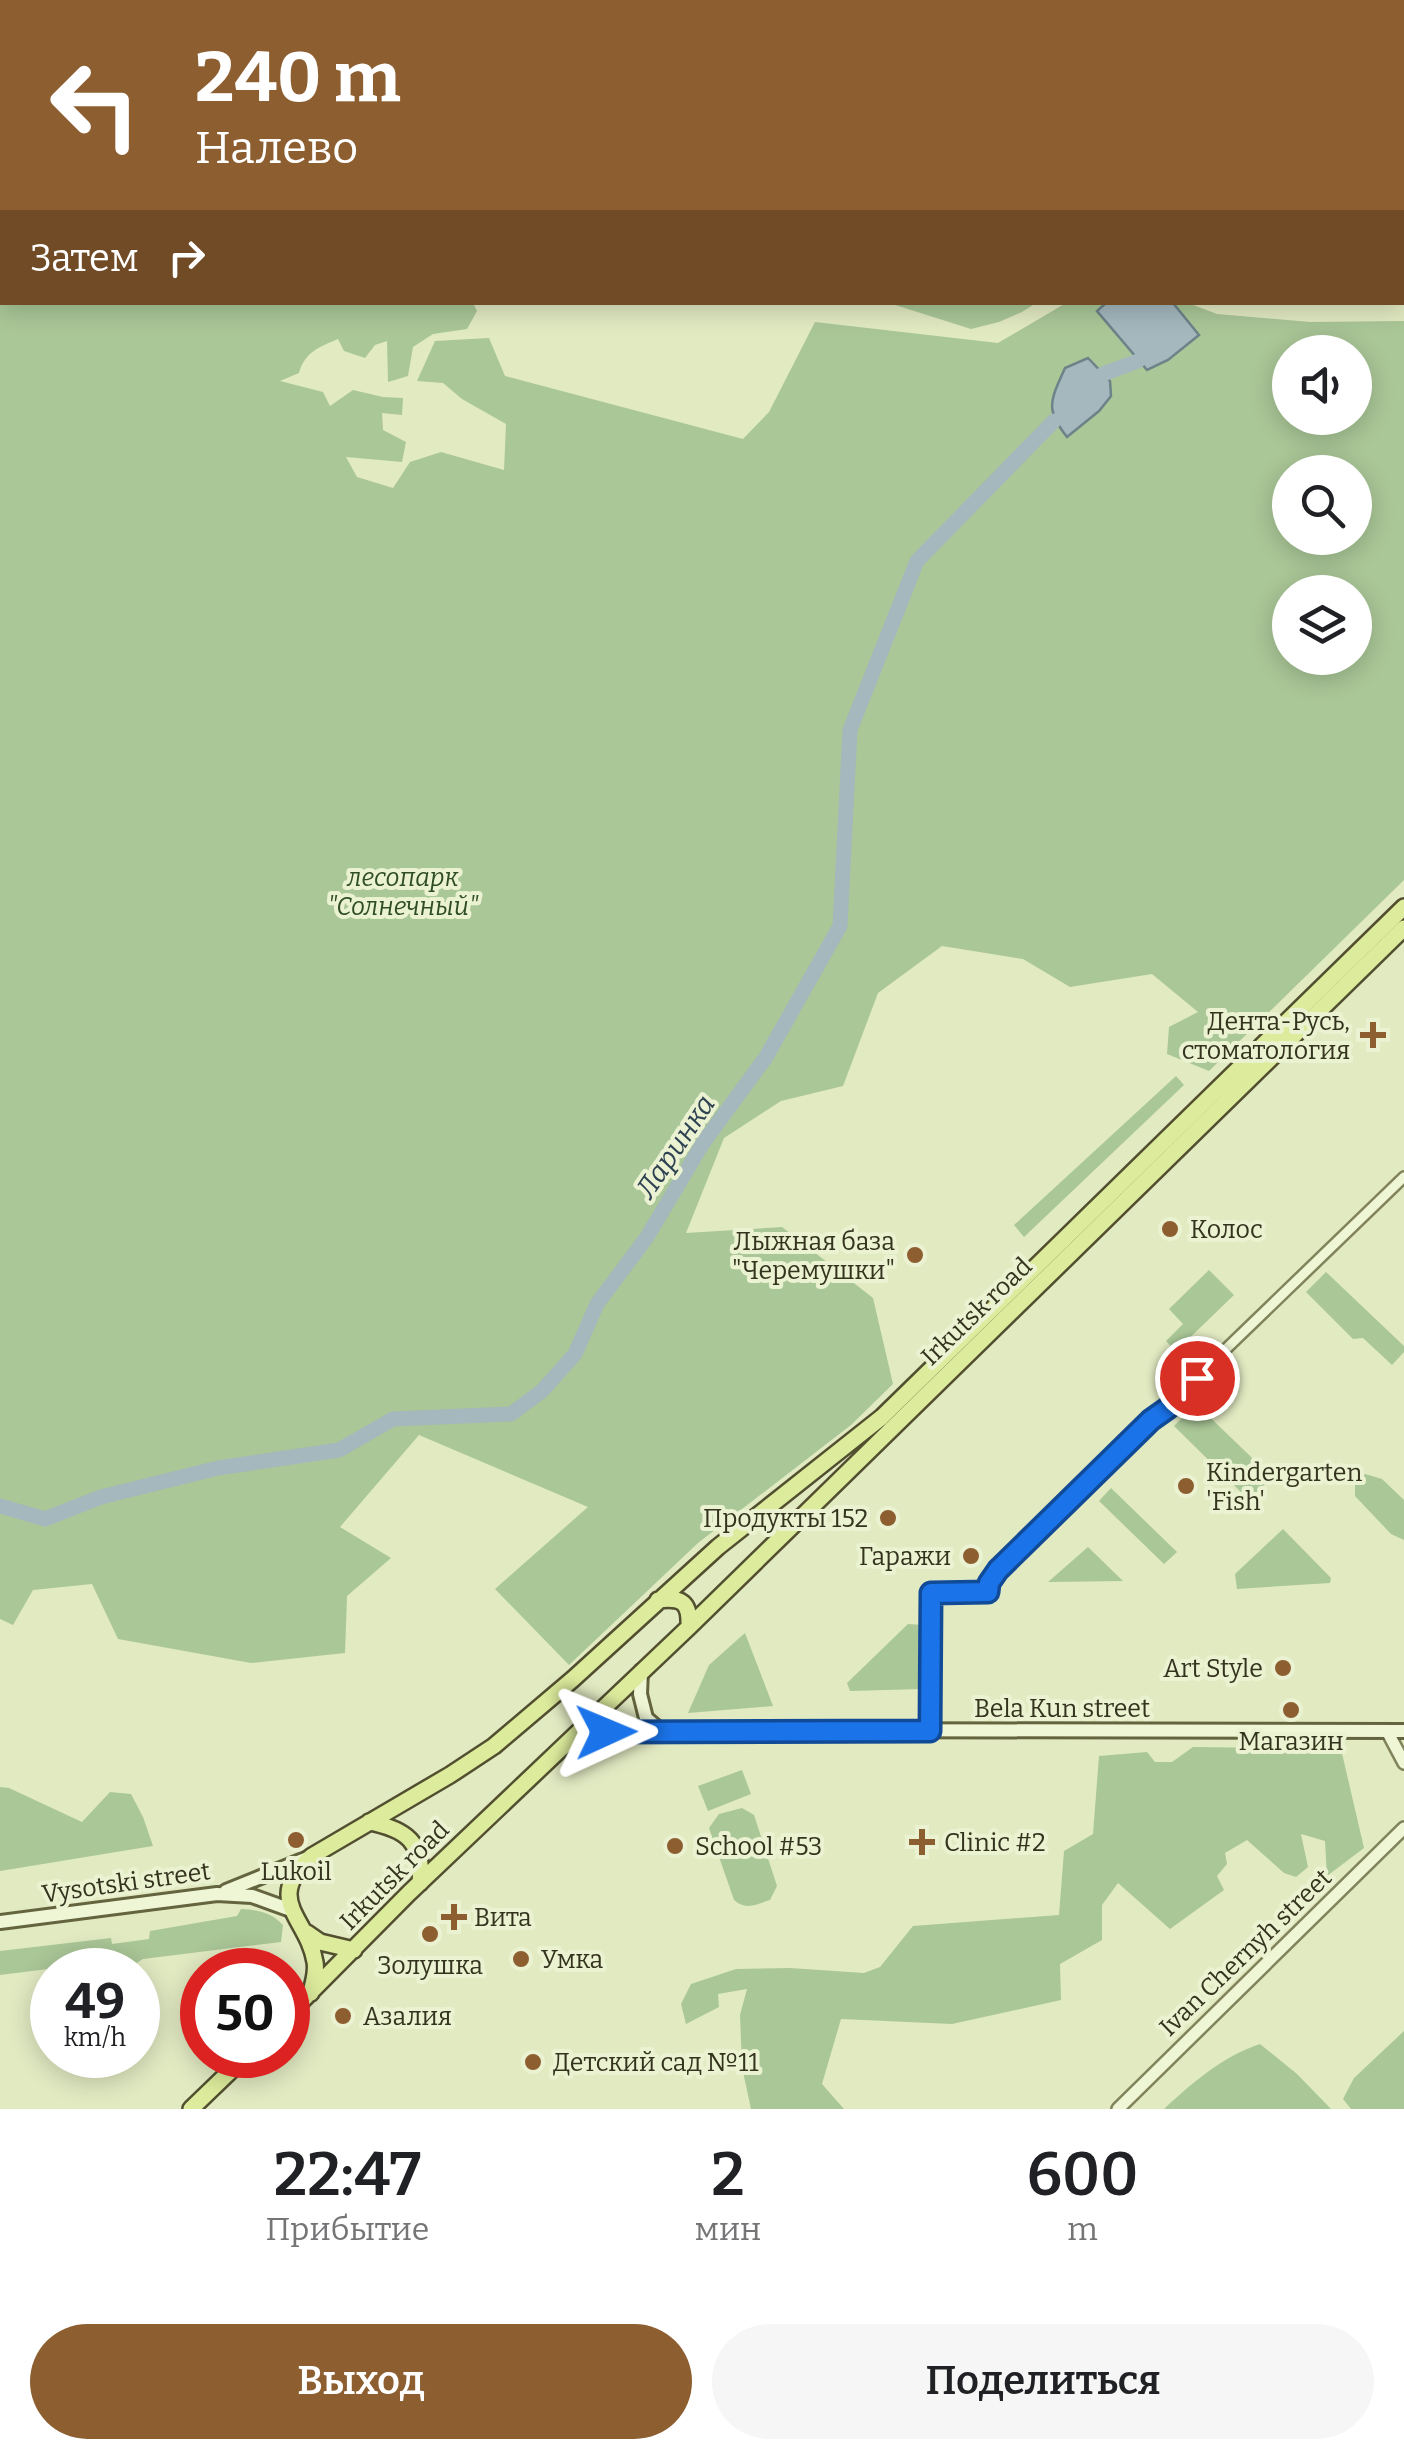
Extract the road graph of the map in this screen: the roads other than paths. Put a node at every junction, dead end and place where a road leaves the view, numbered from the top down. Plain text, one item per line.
1 (1404, 907) edge
2 (1404, 928) edge
3 (1404, 1178) edge
4 (658, 1600) junction
5 (689, 1626) junction
6 (640, 1671) junction
7 (1387, 1730) junction
8 (1404, 1730) edge
9 (661, 1731) junction
10 (930, 1731) junction
11 (578, 1732) junction
12 (1404, 1763) edge
13 (369, 1822) junction
14 (1404, 1828) edge
15 (312, 1856) junction
16 (420, 1883) junction
17 (217, 1894) junction
18 (290, 1910) junction
19 (0, 1922) edge
20 (302, 1928) junction
21 (354, 1950) junction
22 (311, 1993) joint
23 (223, 2078) edge
24 (191, 2109) edge
25 (1118, 2109) edge

1 - 4 main road, Irkutsk road
2 - 5 main road, Irkutsk road
3 - 10 street
4 - 5 main road
4 - 13 main road, Irkutsk road
5 - 6 main road, Irkutsk road
6 - 9 main road
6 - 11 main road, Irkutsk road
7 - 8 main road, Bela Kun street
7 - 10 main road, Bela Kun street
7 - 12 street
9 - 10 main road, Bela Kun street
9 - 11 main road, Bela Kun street
11 - 16 main road, Irkutsk road
13 - 15 main road, Irkutsk road
13 - 16 main road
14 - 25 street, Ivan Chernyh street
15 - 17 main road, Vysotski street
15 - 18 main road
16 - 21 main road, Irkutsk road
17 - 18 main road
17 - 19 main road, Vysotski street
18 - 20 main road, Irkutsk road
20 - 21 main road
20 - 22 main road, Irkutsk road
21 - 22 main road, Irkutsk road
23 - 24 main road

